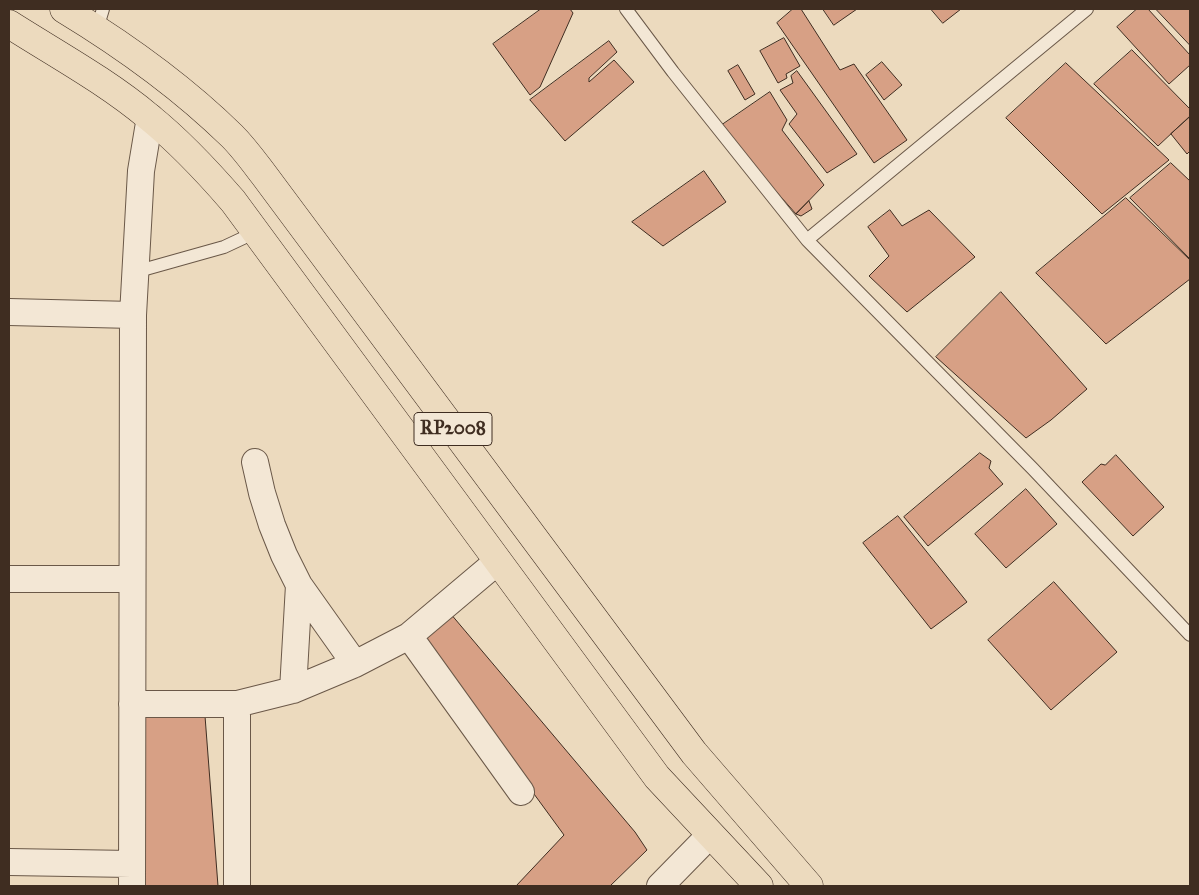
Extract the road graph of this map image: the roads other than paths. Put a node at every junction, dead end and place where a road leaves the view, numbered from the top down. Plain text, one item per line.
1 (64, 9) edge
2 (626, 9) edge
3 (1087, 9) edge
4 (100, 19) edge
5 (9, 24) edge
6 (150, 117) junction
7 (256, 232) junction
8 (807, 240) junction
9 (135, 272) junction
10 (9, 312) edge
11 (132, 315) junction
12 (255, 462) dead end
13 (498, 561) junction
14 (9, 579) edge
15 (132, 579) junction
16 (299, 585) junction
17 (1190, 635) edge
18 (409, 636) junction
19 (355, 664) junction
20 (293, 690) junction
21 (132, 704) junction
22 (237, 704) junction
23 (521, 792) dead end
24 (710, 835) junction
25 (9, 862) edge
26 (132, 875) edge
27 (236, 886) edge
28 (660, 886) edge
29 (759, 886) edge
30 (809, 886) edge

1 - 4 highway, RP2008
2 - 8 lane
3 - 8 lane
4 - 30 highway, RP2008
5 - 6 highway, RP2008
6 - 7 highway, RP2008
6 - 9 street
7 - 9 lane
7 - 13 highway, RP2008
8 - 17 lane
9 - 11 street
10 - 11 street
11 - 15 street
12 - 16 street
13 - 18 street
13 - 24 highway, RP2008
14 - 15 street
15 - 21 street
16 - 19 street
16 - 20 street
18 - 19 street
18 - 23 street
19 - 20 street
20 - 22 street
21 - 22 street
21 - 26 street
22 - 27 street
24 - 28 street
24 - 29 highway, RP2008
25 - 26 street

